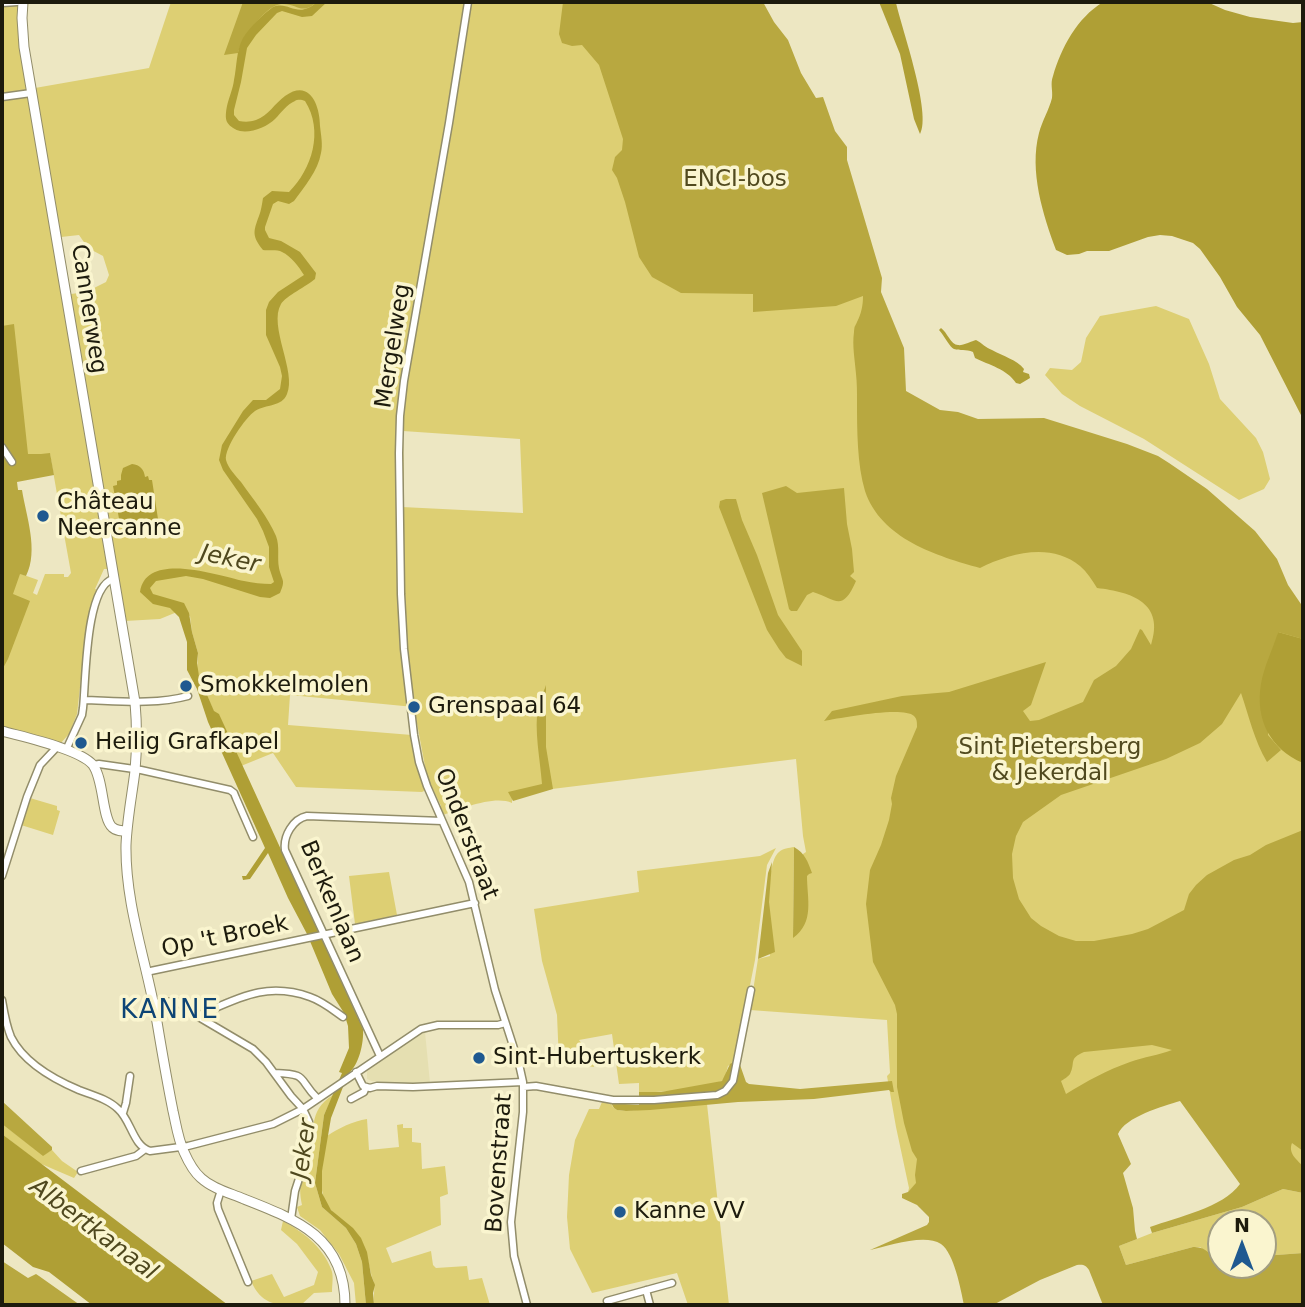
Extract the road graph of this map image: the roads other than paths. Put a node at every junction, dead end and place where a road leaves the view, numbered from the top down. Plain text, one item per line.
1 (17, 2) edge
2 (23, 2) edge
3 (468, 2) edge
4 (2, 3) edge
5 (31, 93) junction
6 (2, 97) edge
7 (2, 447) edge
8 (12, 463) dead end
9 (113, 579) junction
10 (188, 696) dead end
11 (410, 698) joint
12 (84, 700) junction
13 (135, 702) junction
14 (2, 731) edge
15 (62, 749) junction
16 (93, 765) junction
17 (135, 769) junction
18 (442, 821) junction
19 (127, 831) junction
20 (253, 837) dead end
21 (2, 876) edge
22 (475, 903) junction
23 (323, 935) junction
24 (146, 972) junction
25 (751, 989) dead end
26 (2, 1000) edge
27 (153, 1003) junction
28 (197, 1016) junction
29 (343, 1017) dead end
30 (505, 1023) junction
31 (380, 1056) junction
32 (356, 1072) junction
33 (275, 1073) junction
34 (130, 1076) dead end
35 (523, 1085) junction
36 (366, 1087) junction
37 (318, 1099) junction
38 (351, 1099) dead end
39 (303, 1109) junction
40 (122, 1113) junction
41 (182, 1147) junction
42 (144, 1150) junction
43 (81, 1171) dead end
44 (221, 1190) junction
45 (292, 1219) junction
46 (247, 1279) dead end
47 (672, 1283) dead end
48 (646, 1290) junction
49 (607, 1301) dead end
50 (345, 1305) edge
51 (527, 1305) edge
52 (650, 1305) edge

1 - 4 street
2 - 5 main road, Cannerweg
3 - 11 street, Mergelweg
5 - 6 street
5 - 9 main road, Cannerweg
7 - 8 street
9 - 12 street
9 - 13 main road, Cannerweg
10 - 13 street
11 - 18 street, Onderstraat
12 - 13 street
12 - 15 street
13 - 17 main road, Cannerweg
14 - 15 main road
15 - 16 main road
15 - 21 street
16 - 17 street
16 - 19 main road
17 - 19 main road, Cannerweg
17 - 20 street
18 - 22 street, Onderstraat
18 - 23 street, Berkenlaan
19 - 24 main road, Cannerweg
22 - 23 street, Op 't Broek
22 - 30 street, Onderstraat
23 - 24 street, Op 't Broek
23 - 31 street, Berkenlaan
24 - 27 main road, Cannerweg
25 - 35 street
26 - 40 street
27 - 28 street
27 - 41 main road, Cannerweg
28 - 29 street
28 - 33 street
30 - 31 street
30 - 35 street, Bovenstraat
31 - 32 street
32 - 36 street
32 - 37 street
33 - 37 street
33 - 39 street
34 - 40 street
35 - 36 street
35 - 51 street, Bovenstraat
36 - 38 street
37 - 39 street
39 - 41 street
39 - 45 street
40 - 42 street
41 - 42 street
41 - 44 main road, Cannerweg
42 - 43 street
44 - 45 main road, Cannerweg
44 - 46 street
45 - 50 main road, Cannerweg
47 - 48 street
48 - 49 street
48 - 52 street

